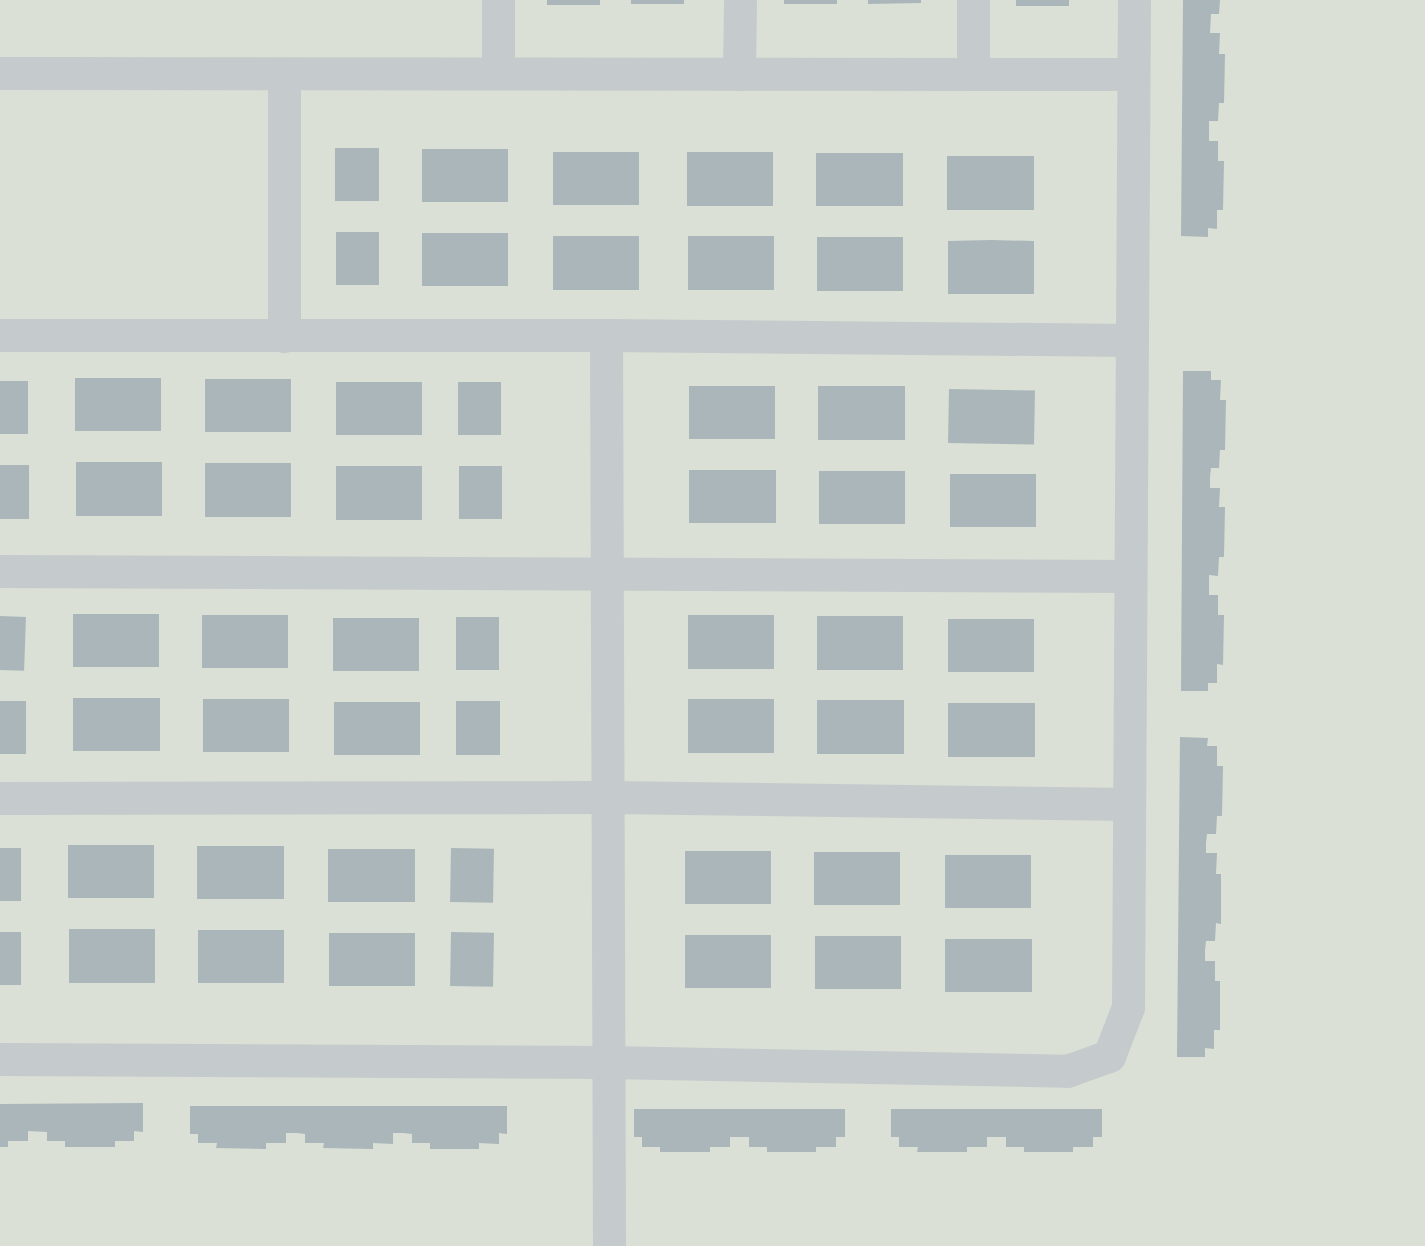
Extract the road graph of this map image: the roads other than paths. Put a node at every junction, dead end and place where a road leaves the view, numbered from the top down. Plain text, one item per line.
1 (498, 0) edge
2 (740, 0) edge
3 (973, 0) edge
4 (1134, 0) edge
5 (0, 73) edge
6 (498, 74) junction
7 (739, 74) junction
8 (973, 74) junction
9 (1133, 74) junction
10 (284, 75) junction
11 (0, 335) edge
12 (606, 335) junction
13 (284, 336) junction
14 (1132, 340) junction
15 (0, 571) edge
16 (607, 574) junction
17 (1130, 576) junction
18 (608, 797) junction
19 (0, 798) edge
20 (1129, 804) junction
21 (0, 1059) edge
22 (608, 1062) junction
23 (609, 1246) edge

1 - 6 lane
2 - 7 lane
3 - 8 lane
4 - 9 lane
5 - 10 lane
6 - 7 lane
6 - 10 lane
7 - 8 lane
8 - 9 lane
9 - 14 lane
10 - 13 lane
11 - 13 lane
12 - 13 lane
12 - 14 lane
12 - 16 lane
14 - 17 lane
15 - 16 lane
16 - 17 lane
16 - 18 lane
17 - 20 lane
18 - 19 lane
18 - 20 lane
18 - 22 lane
20 - 22 lane
21 - 22 lane
22 - 23 lane

